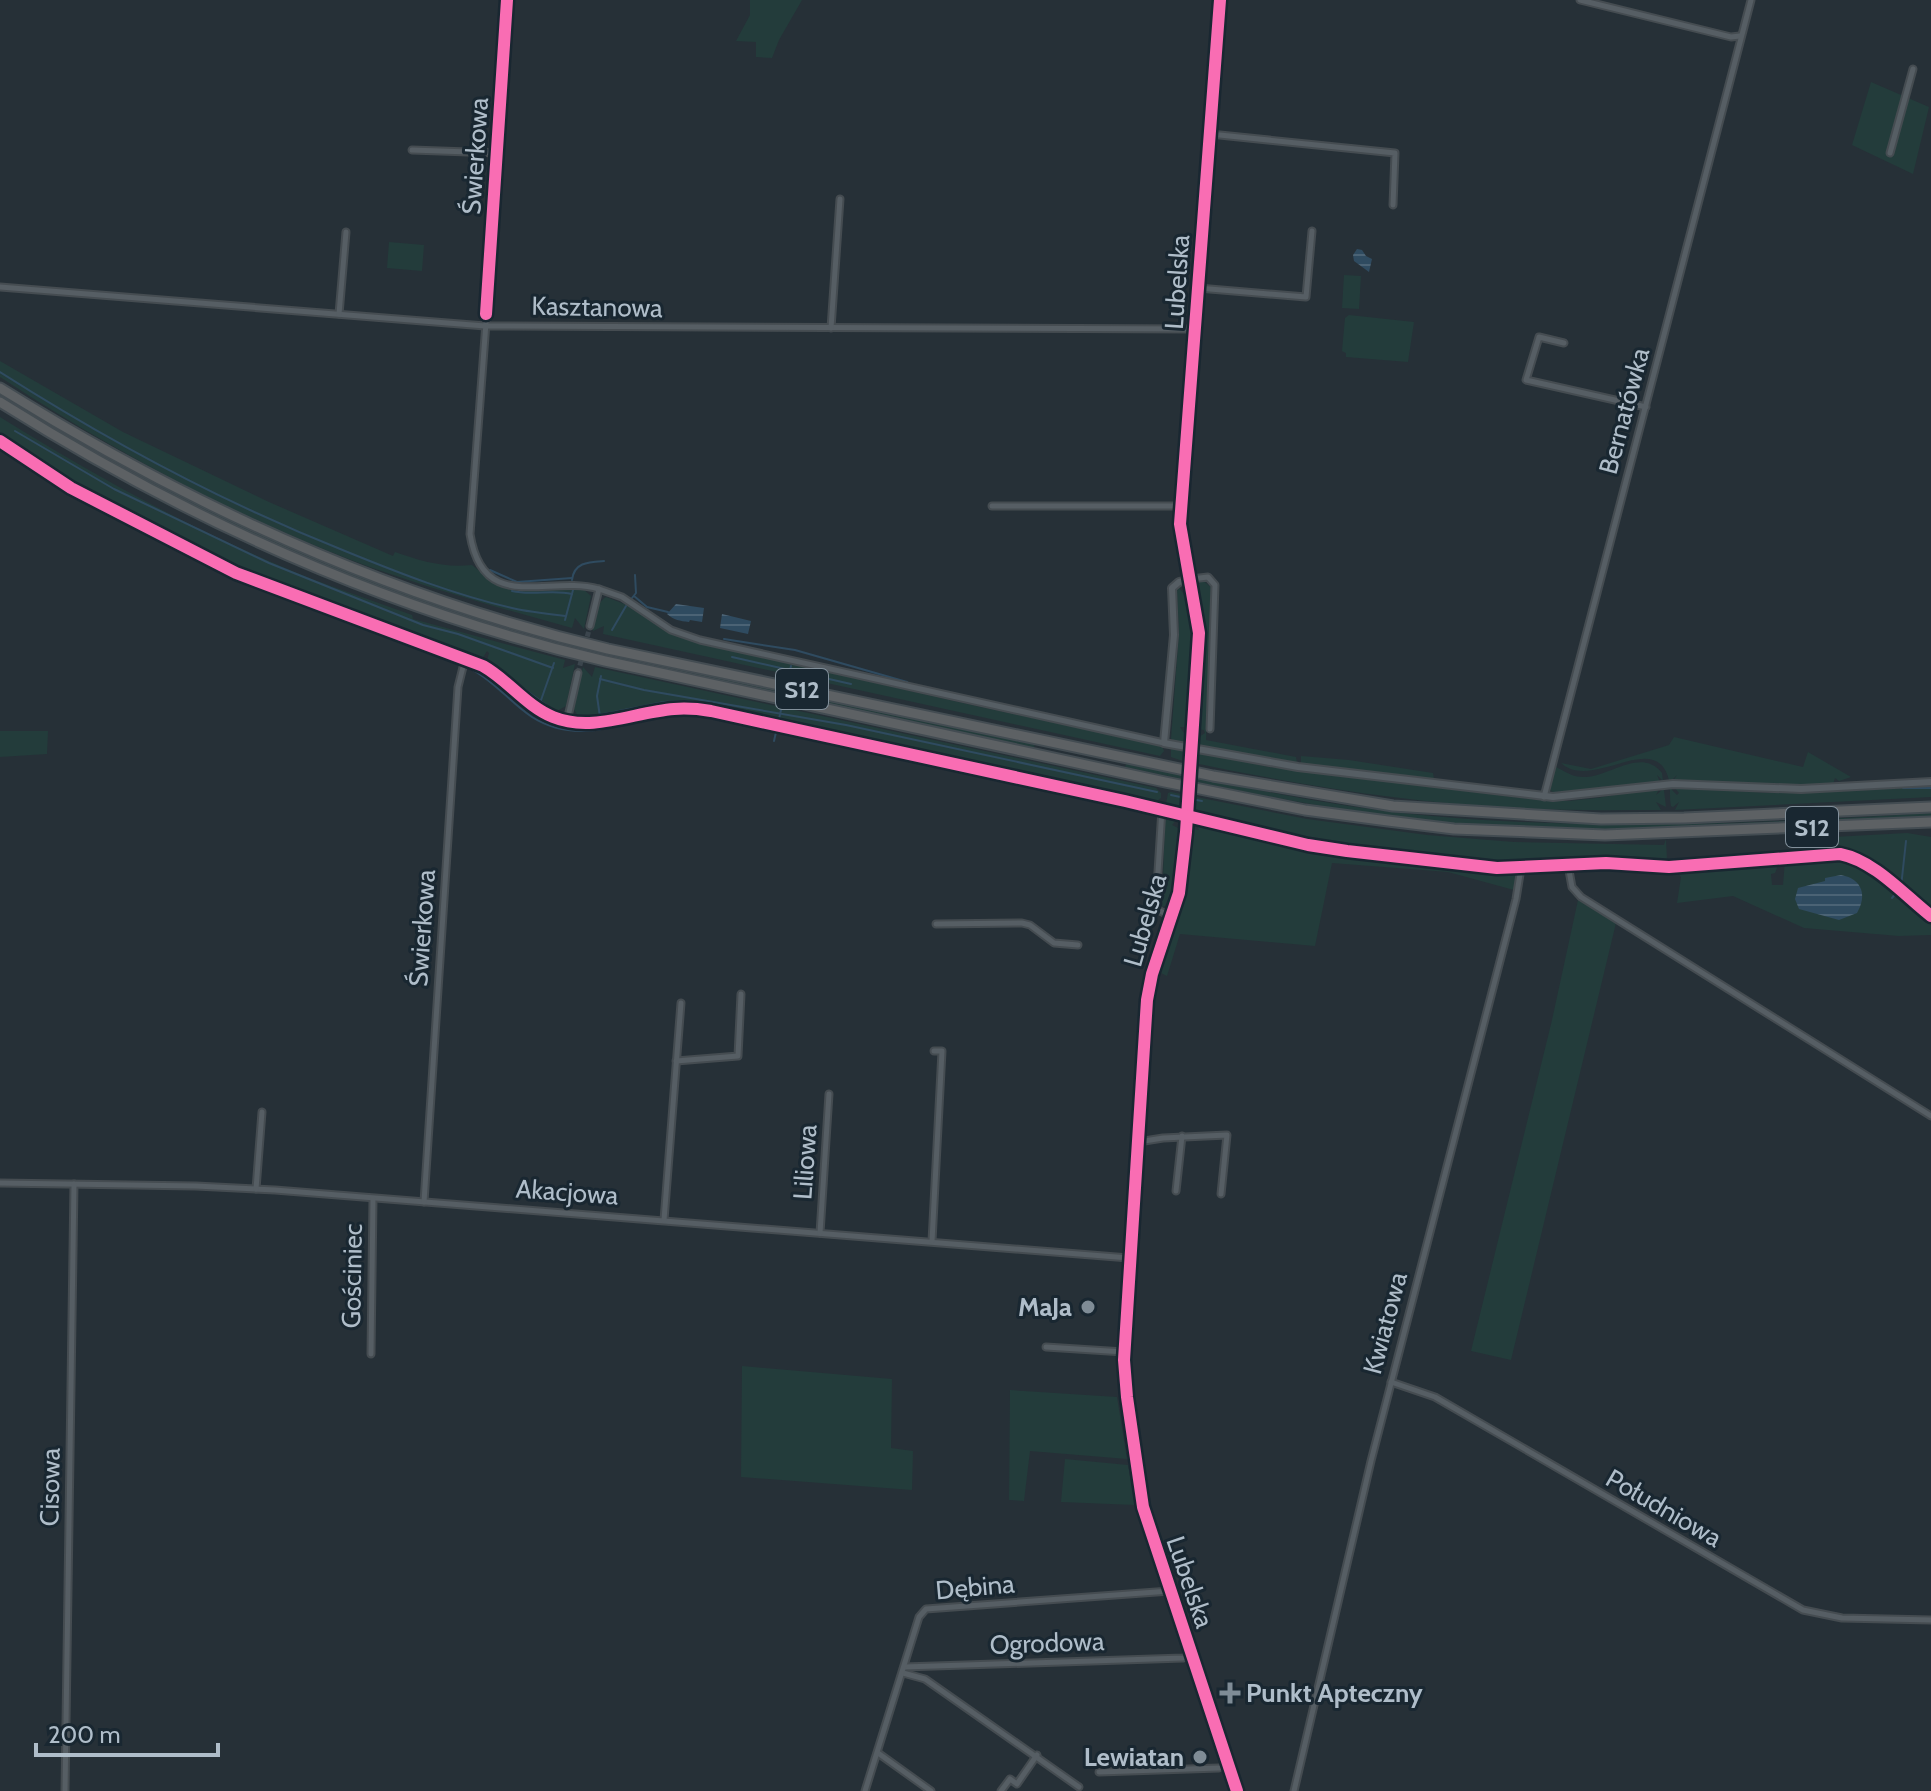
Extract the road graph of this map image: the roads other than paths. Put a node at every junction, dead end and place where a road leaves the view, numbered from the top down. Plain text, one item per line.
1 (507, 0) edge
2 (1220, 0) edge
3 (1580, 0) edge
4 (1751, 0) edge
5 (1740, 36) junction
6 (1913, 69) dead end
7 (1210, 134) junction
8 (412, 150) dead end
9 (497, 153) junction
10 (1890, 153) dead end
11 (840, 199) dead end
12 (1393, 205) dead end
13 (1312, 231) dead end
14 (346, 232) dead end
15 (0, 287) edge
16 (1198, 288) junction
17 (339, 314) junction
18 (485, 326) junction
19 (831, 328) junction
20 (1195, 329) junction
21 (1564, 343) dead end
22 (0, 388) edge
23 (0, 402) edge
24 (1646, 407) junction
25 (0, 441) edge
26 (992, 506) dead end
27 (1182, 506) junction
28 (1191, 579) junction
29 (599, 589) junction
30 (590, 626) tunnel mouth
31 (465, 659) junction
32 (578, 673) tunnel mouth
33 (567, 721) junction
34 (1210, 729) dead end
35 (1164, 743) junction
36 (1931, 782) edge
37 (1544, 797) junction
38 (1931, 807) edge
39 (1162, 809) junction
40 (1931, 822) edge
41 (1568, 865) junction
42 (1521, 868) junction
43 (1931, 916) edge
44 (1172, 917) junction
45 (936, 924) dead end
46 (1078, 945) dead end
47 (741, 994) dead end
48 (681, 1003) dead end
49 (934, 1051) dead end
50 (676, 1061) junction
51 (829, 1094) dead end
52 (262, 1112) dead end
53 (1931, 1116) edge
54 (1182, 1136) junction
55 (1138, 1142) junction
56 (0, 1183) edge
57 (74, 1184) junction
58 (256, 1189) junction
59 (1176, 1191) dead end
60 (1221, 1194) dead end
61 (373, 1199) junction
62 (424, 1202) junction
63 (664, 1220) junction
64 (820, 1233) junction
65 (932, 1241) junction
66 (1129, 1258) junction
67 (1046, 1347) dead end
68 (1124, 1352) junction
69 (371, 1354) dead end
70 (1391, 1382) junction
71 (1170, 1591) junction
72 (1931, 1620) edge
73 (1191, 1655) junction
74 (903, 1670) junction
75 (878, 1753) junction
76 (1037, 1755) junction
77 (1219, 1768) dead end
78 (1099, 1772) dead end
79 (1079, 1787) dead end
80 (65, 1791) edge
81 (865, 1791) edge
82 (931, 1791) edge
83 (1001, 1791) edge
84 (1237, 1791) edge
85 (1294, 1791) edge

1 - 9 street, Świerkowa
2 - 7 street, Lubelska
3 - 5 street
4 - 5 street, Bernatówka
5 - 24 street, Bernatówka
6 - 10 street
7 - 12 street
7 - 16 street, Lubelska
8 - 9 street
9 - 18 street, Świerkowa
11 - 19 street
13 - 16 street
14 - 17 street
15 - 17 street, Kasztanowa
16 - 20 street, Lubelska
17 - 18 street, Kasztanowa
18 - 19 street, Kasztanowa
18 - 29 street, Świerkowa
19 - 20 street, Kasztanowa
20 - 27 street, Lubelska
21 - 24 street
22 - 38 highway, S12
23 - 40 highway, S12
24 - 37 street, Bernatówka
25 - 31 street
26 - 27 street
27 - 28 street, Lubelska
28 - 34 street
28 - 35 street
28 - 44 street, Lubelska, bridge
29 - 30 street
29 - 35 street
31 - 33 street
31 - 62 street, Świerkowa
32 - 33 street
33 - 39 street
35 - 37 street
36 - 37 street
39 - 42 street
39 - 44 street
41 - 42 street
41 - 43 street
41 - 53 street
42 - 70 street, Kwiatowa
44 - 55 street, Lubelska
45 - 46 street
47 - 50 street
48 - 50 street
49 - 65 street
50 - 63 street
51 - 64 street, Liliowa
52 - 58 street
54 - 55 street
54 - 59 street
54 - 60 street
55 - 66 street, Lubelska
56 - 57 street, Akacjowa
57 - 58 street, Akacjowa
57 - 80 street, Cisowa
58 - 61 street, Akacjowa
61 - 62 street, Akacjowa
61 - 69 street, Gościniec
62 - 63 street, Akacjowa
63 - 64 street, Akacjowa
64 - 65 street, Akacjowa
65 - 66 street, Akacjowa
66 - 68 street, Lubelska
67 - 68 street
68 - 71 street, Lubelska
70 - 72 street, Południowa
70 - 85 street, Kwiatowa
71 - 73 street, Lubelska
71 - 74 street, Dębina
73 - 74 street, Ogrodowa
73 - 84 street, Lubelska
74 - 75 street, Dębina
74 - 76 street
75 - 81 street, Dębina
75 - 82 street
76 - 79 street
76 - 83 street
77 - 78 street

